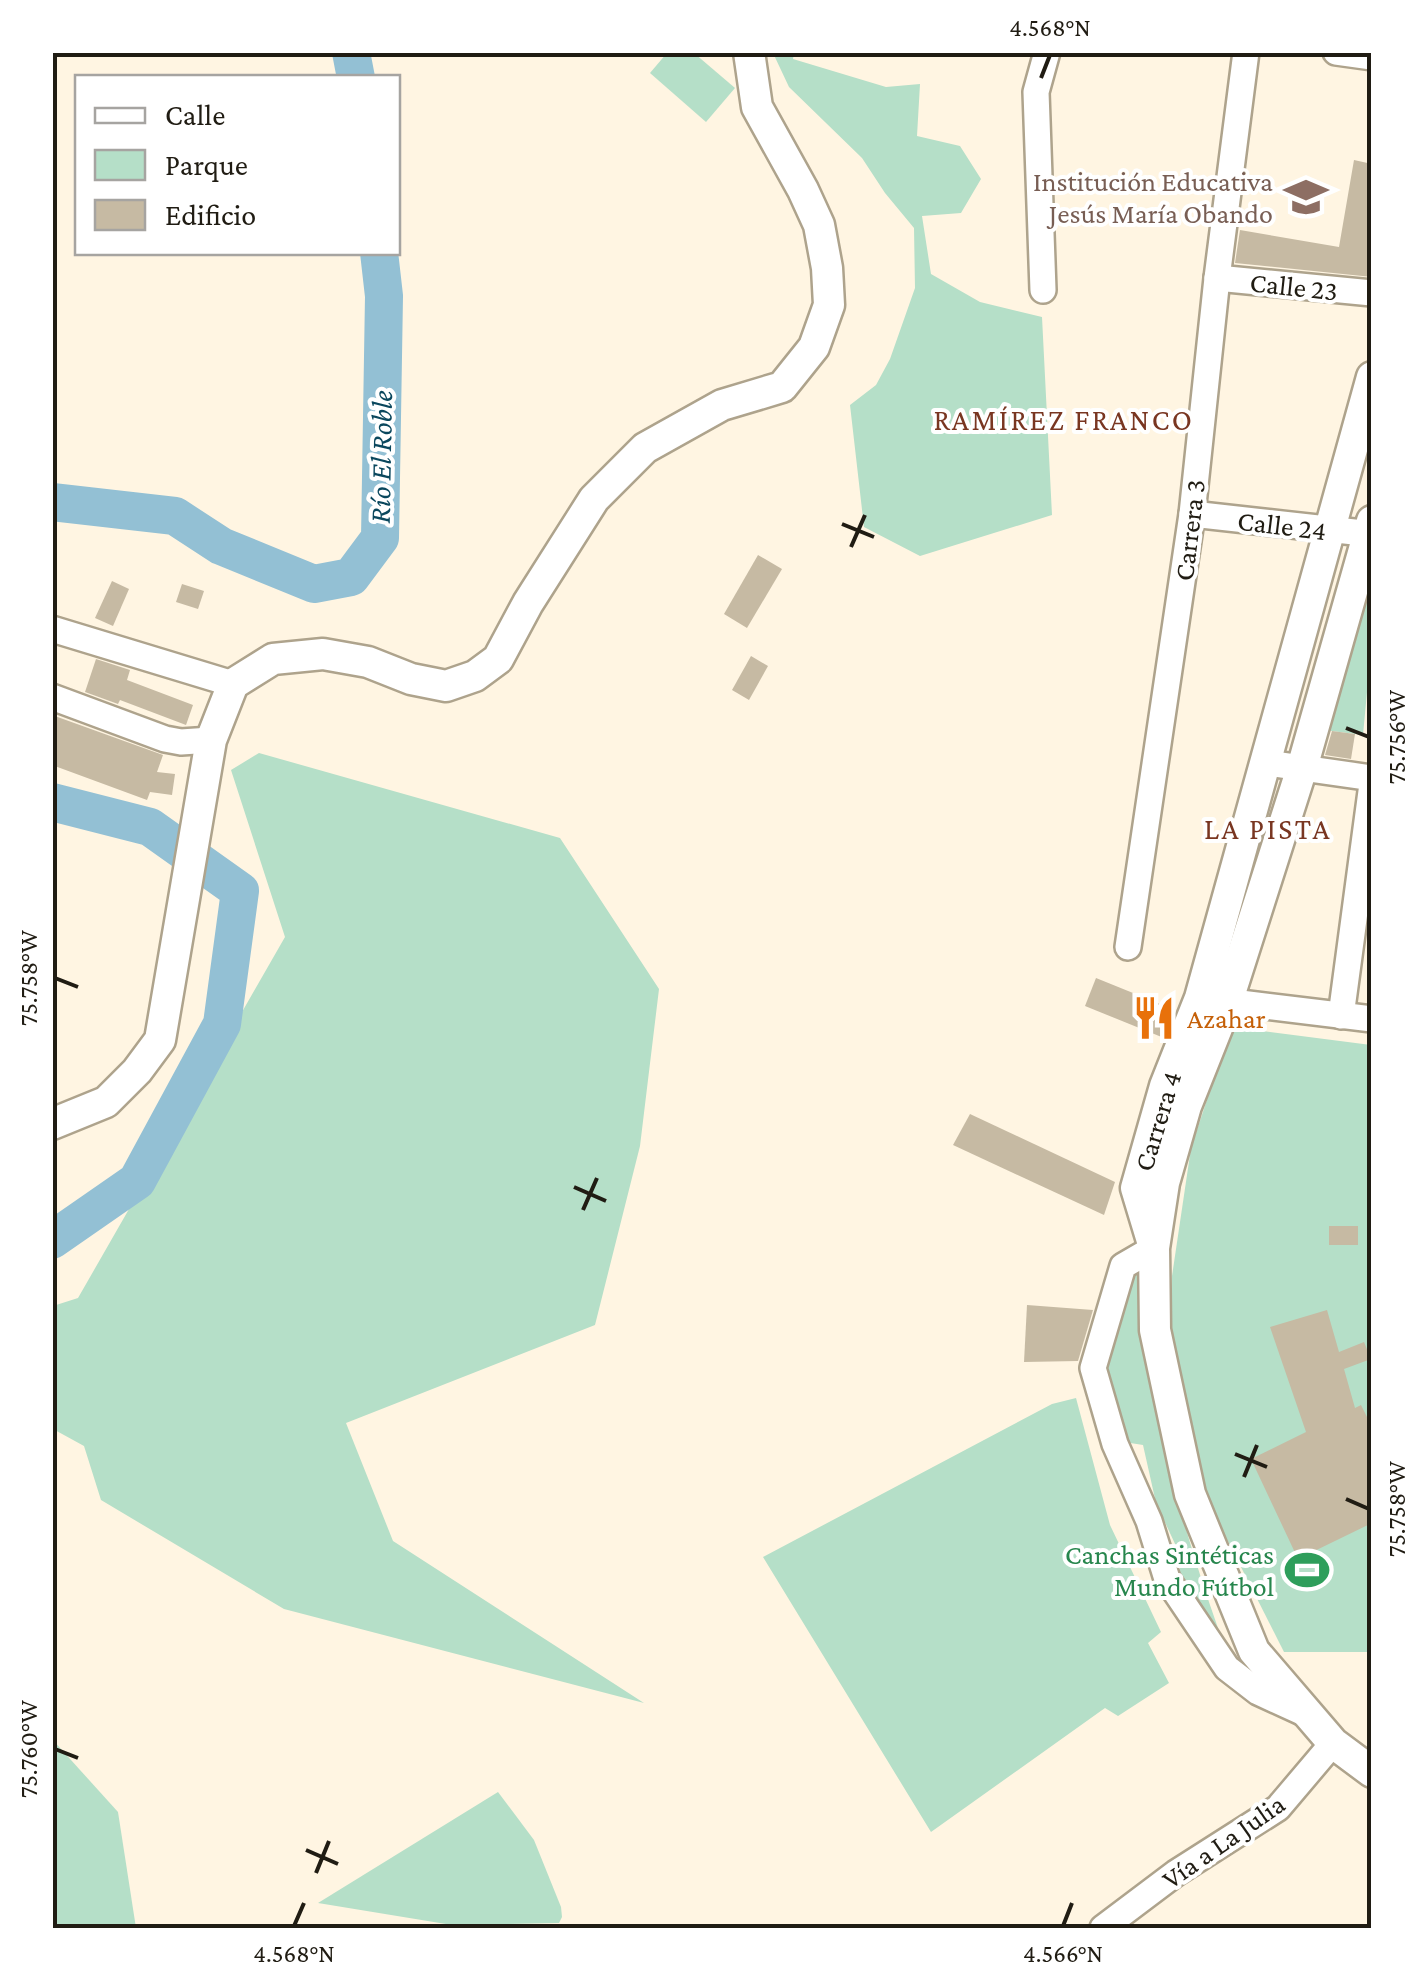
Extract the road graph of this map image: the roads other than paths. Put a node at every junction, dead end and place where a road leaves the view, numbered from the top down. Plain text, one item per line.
1 (749, 52) edge
2 (1047, 52) edge
3 (1246, 52) edge
4 (1336, 52) edge
5 (1372, 57) edge
6 (1217, 278) junction
7 (1043, 290) dead end
8 (1372, 293) edge
9 (1372, 377) edge
10 (1192, 514) junction
11 (1370, 529) edge
12 (1330, 531) junction
13 (52, 629) edge
14 (233, 684) junction
15 (52, 698) edge
16 (211, 740) junction
17 (1268, 763) junction
18 (1302, 768) junction
19 (1372, 781) edge
20 (1128, 947) dead end
21 (1213, 1000) junction
22 (1341, 1016) junction
23 (1372, 1019) edge
24 (52, 1124) edge
25 (1154, 1248) junction
26 (1306, 1714) junction
27 (1332, 1743) junction
28 (1372, 1772) edge
29 (1103, 1928) edge

1 - 14 main road
2 - 7 street
3 - 6 street, Carrera 3
4 - 5 street
6 - 8 street, Calle 23
6 - 10 street, Carrera 3
9 - 12 main road, Carrera 4
10 - 12 street, Calle 24
10 - 20 street, Carrera 3
11 - 12 street, Calle 24
11 - 18 main road, Carrera 4
12 - 17 main road, Carrera 4
13 - 14 street
14 - 16 main road
15 - 16 street
16 - 24 main road
17 - 18 street
17 - 21 main road, Carrera 4
18 - 19 street
18 - 21 main road, Carrera 4
19 - 22 street
21 - 22 street
21 - 25 main road, Carrera 4
22 - 23 street
25 - 26 main road, Carrera 4
25 - 26 street
26 - 27 main road, Carrera 4
27 - 28 main road, Carrera 4
27 - 29 street, Vía a La Julia

